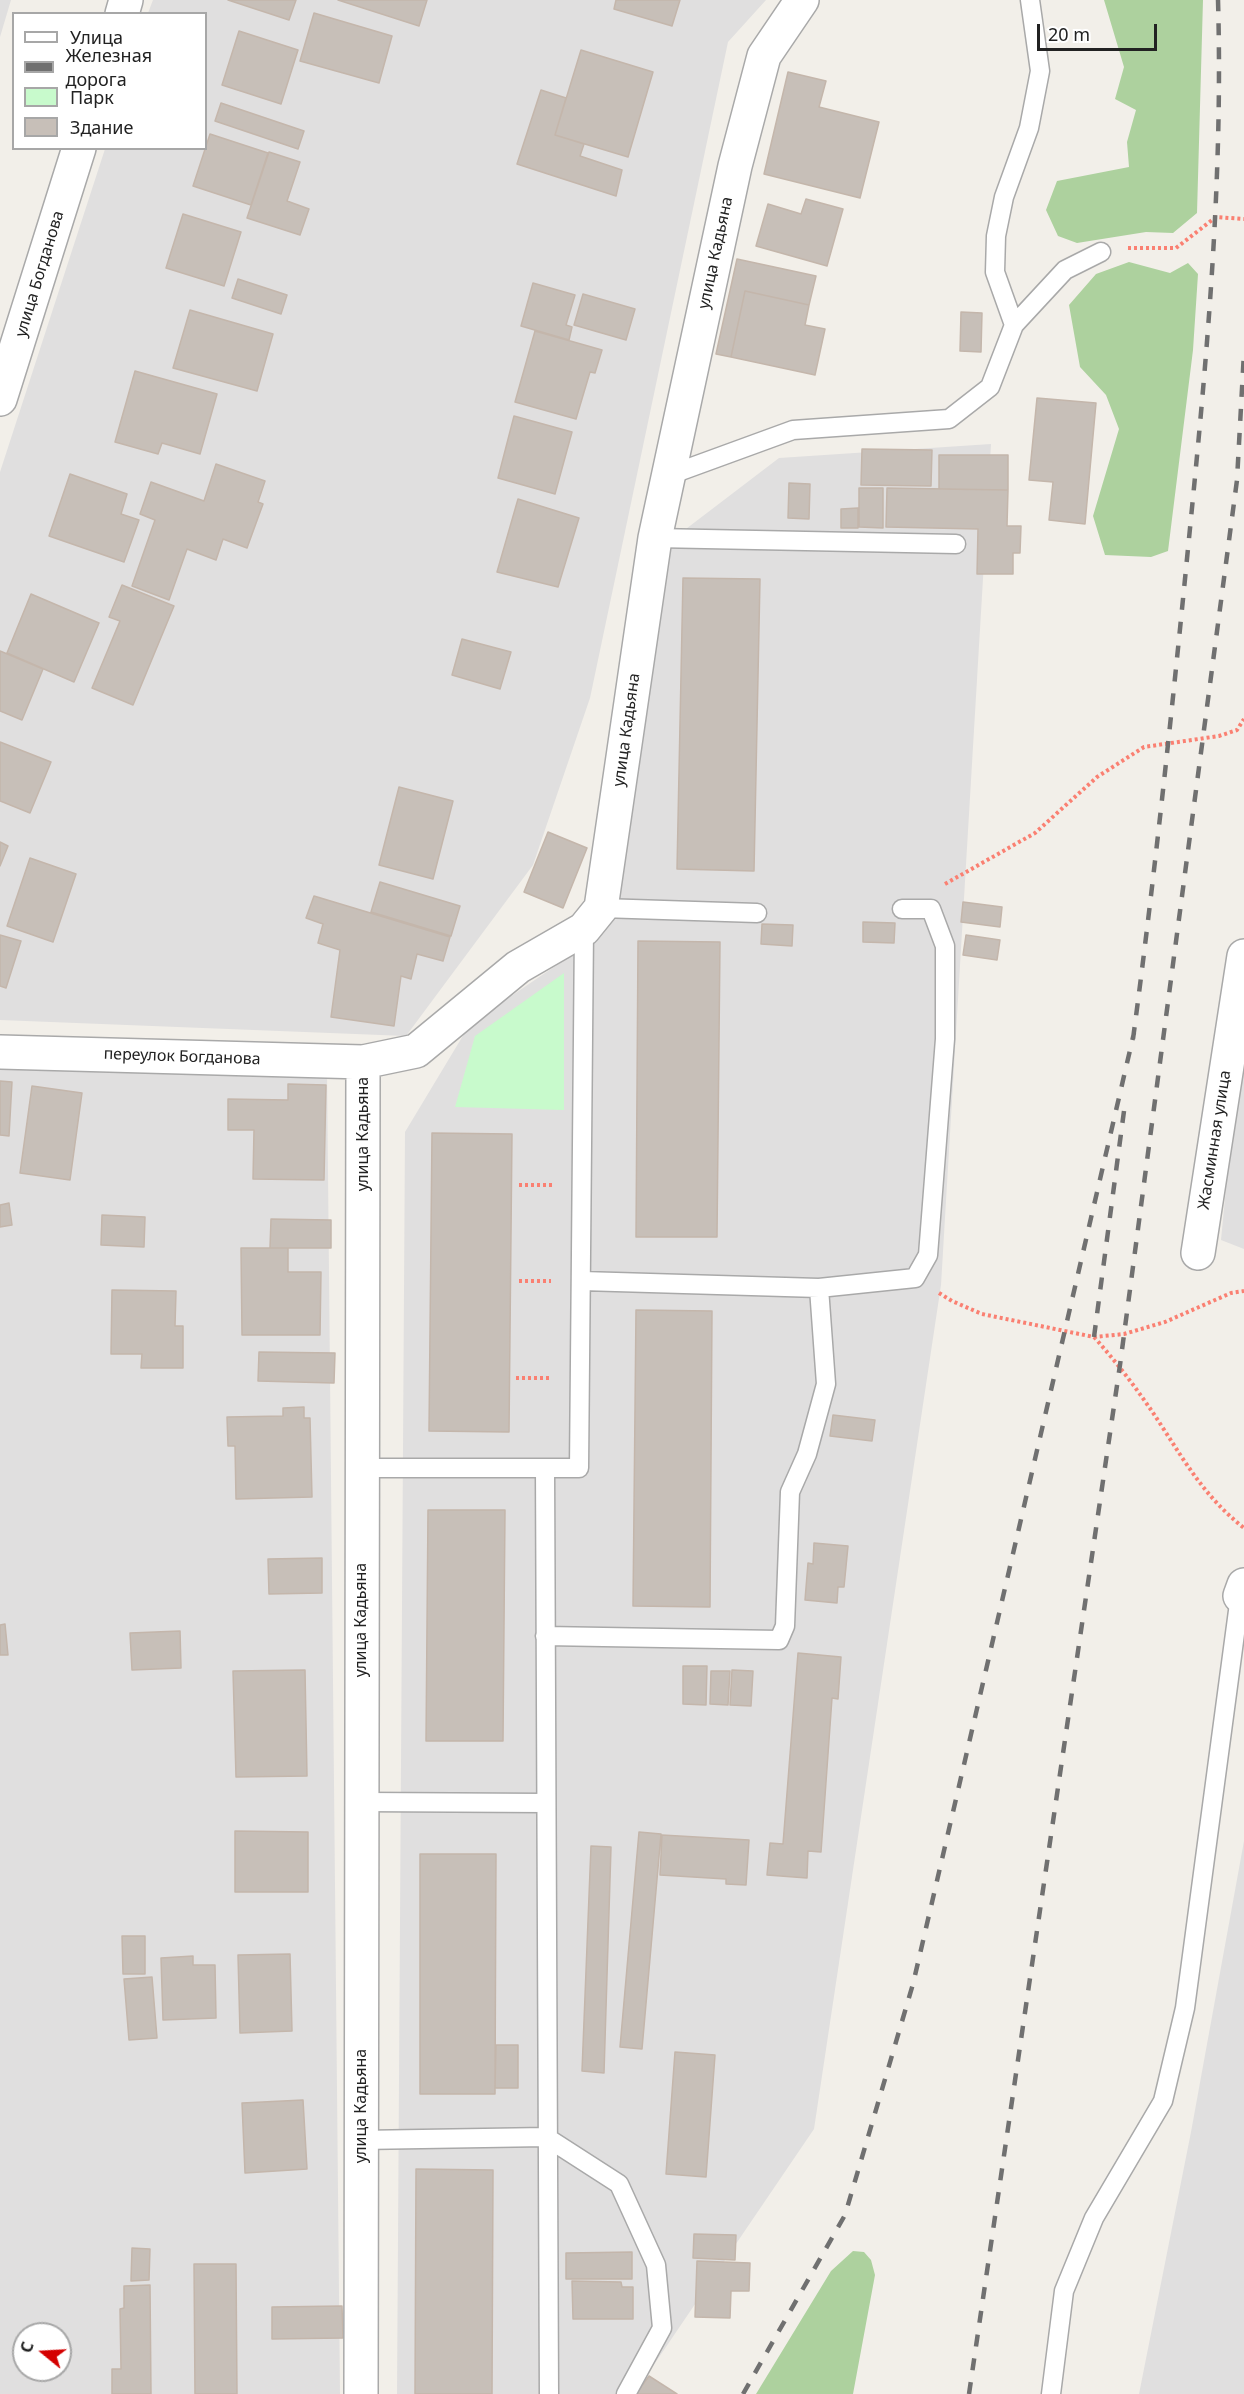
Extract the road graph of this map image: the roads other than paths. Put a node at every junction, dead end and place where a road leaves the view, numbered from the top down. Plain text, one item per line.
1 (802, 0) edge
2 (1030, 0) edge
3 (78, 150) edge
4 (1101, 252) road end
5 (1014, 325) junction
6 (2, 389) edge
7 (667, 476) junction
8 (655, 538) junction
9 (956, 544) dead end
10 (902, 909) road end
11 (757, 913) dead end
12 (592, 918) junction
13 (1244, 956) edge
14 (0, 1052) edge
15 (363, 1062) junction
16 (1198, 1253) dead end
17 (582, 1281) junction
18 (819, 1288) junction
19 (362, 1468) junction
20 (545, 1468) junction
21 (1242, 1591) edge
22 (545, 1636) junction
23 (361, 1802) junction
24 (546, 1803) junction
25 (546, 2137) junction
26 (360, 2140) junction
27 (361, 2394) edge
28 (549, 2394) edge
29 (626, 2394) edge
30 (1051, 2394) edge

1 - 7 street, улица Кадьяна
2 - 5 lane
3 - 6 street, улица Богданова
4 - 5 lane
5 - 7 lane
7 - 8 street, улица Кадьяна
8 - 9 lane
8 - 12 street, улица Кадьяна
10 - 18 lane
11 - 12 lane
12 - 15 street, улица Кадьяна
12 - 17 lane
13 - 16 street, Жасминная улица
14 - 15 street, переулок Богданова
15 - 19 street, улица Кадьяна
17 - 18 lane
17 - 20 lane
18 - 22 lane
19 - 20 lane
19 - 23 street, улица Кадьяна
20 - 22 lane
21 - 30 lane
22 - 24 lane
23 - 24 lane
23 - 26 street, улица Кадьяна
24 - 25 lane
25 - 26 lane
25 - 28 lane
25 - 29 lane
26 - 27 street, улица Кадьяна

